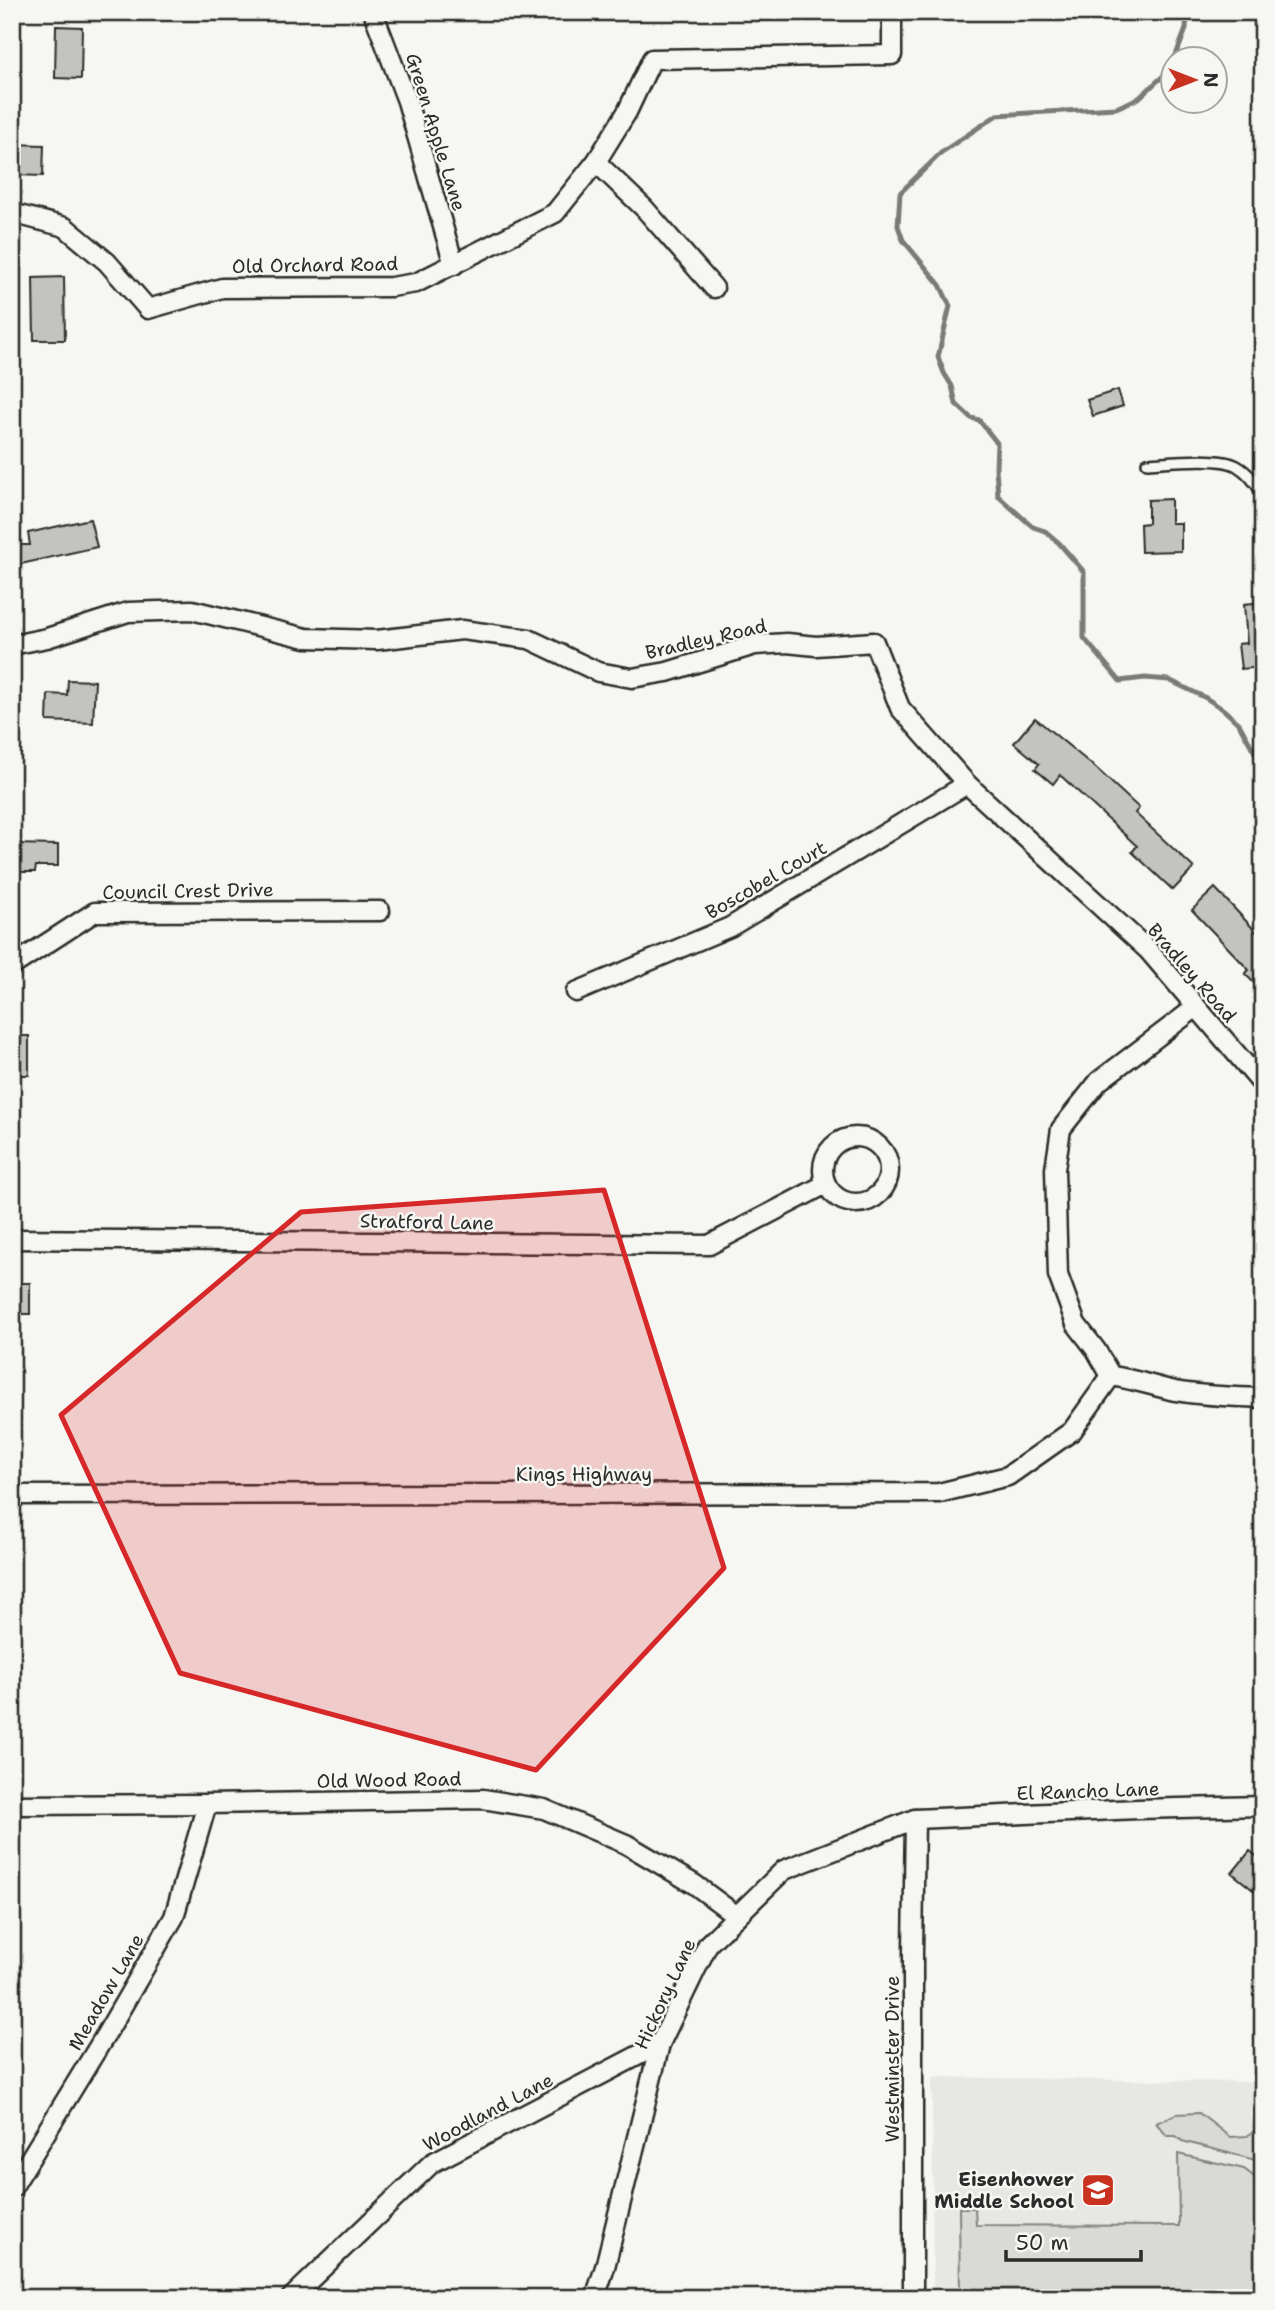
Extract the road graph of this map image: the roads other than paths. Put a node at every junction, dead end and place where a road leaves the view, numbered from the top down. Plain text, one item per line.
1 (373, 12) edge
2 (892, 12) edge
3 (596, 162) junction
4 (12, 213) edge
5 (454, 265) junction
6 (714, 288) dead end
7 (1147, 463) dead end
8 (1263, 495) edge
9 (12, 645) edge
10 (967, 784) junction
11 (380, 911) dead end
12 (12, 967) edge
13 (576, 992) dead end
14 (1195, 1008) junction
15 (1263, 1084) edge
16 (826, 1184) dead end
17 (12, 1239) edge
18 (1111, 1376) junction
19 (1263, 1398) edge
20 (12, 1494) edge
21 (207, 1804) junction
22 (12, 1805) edge
23 (1263, 1806) edge
24 (915, 1819) junction
25 (737, 1916) junction
26 (660, 2044) junction
27 (12, 2189) edge
28 (291, 2298) edge
29 (595, 2298) edge
30 (913, 2298) edge

1 - 5 street, Green Apple Lane
2 - 3 street, Old Orchard Road
3 - 5 street, Old Orchard Road
3 - 6 street
4 - 5 street, Old Orchard Road
7 - 8 lane
9 - 10 street, Bradley Road
10 - 13 street, Boscobel Court
10 - 14 street, Bradley Road
11 - 12 street, Council Crest Drive
14 - 15 street, Bradley Road
14 - 18 street
16 - 17 street, Stratford Lane
18 - 19 street
18 - 20 street, Kings Highway
21 - 22 street, Old Wood Road
21 - 25 street, Old Wood Road
21 - 27 street, Meadow Lane
23 - 24 street, El Rancho Lane
24 - 25 street, Hickory Lane
24 - 30 street, Westminster Drive
25 - 26 street, Hickory Lane
26 - 28 street, Woodland Lane
26 - 29 street, Hickory Lane

